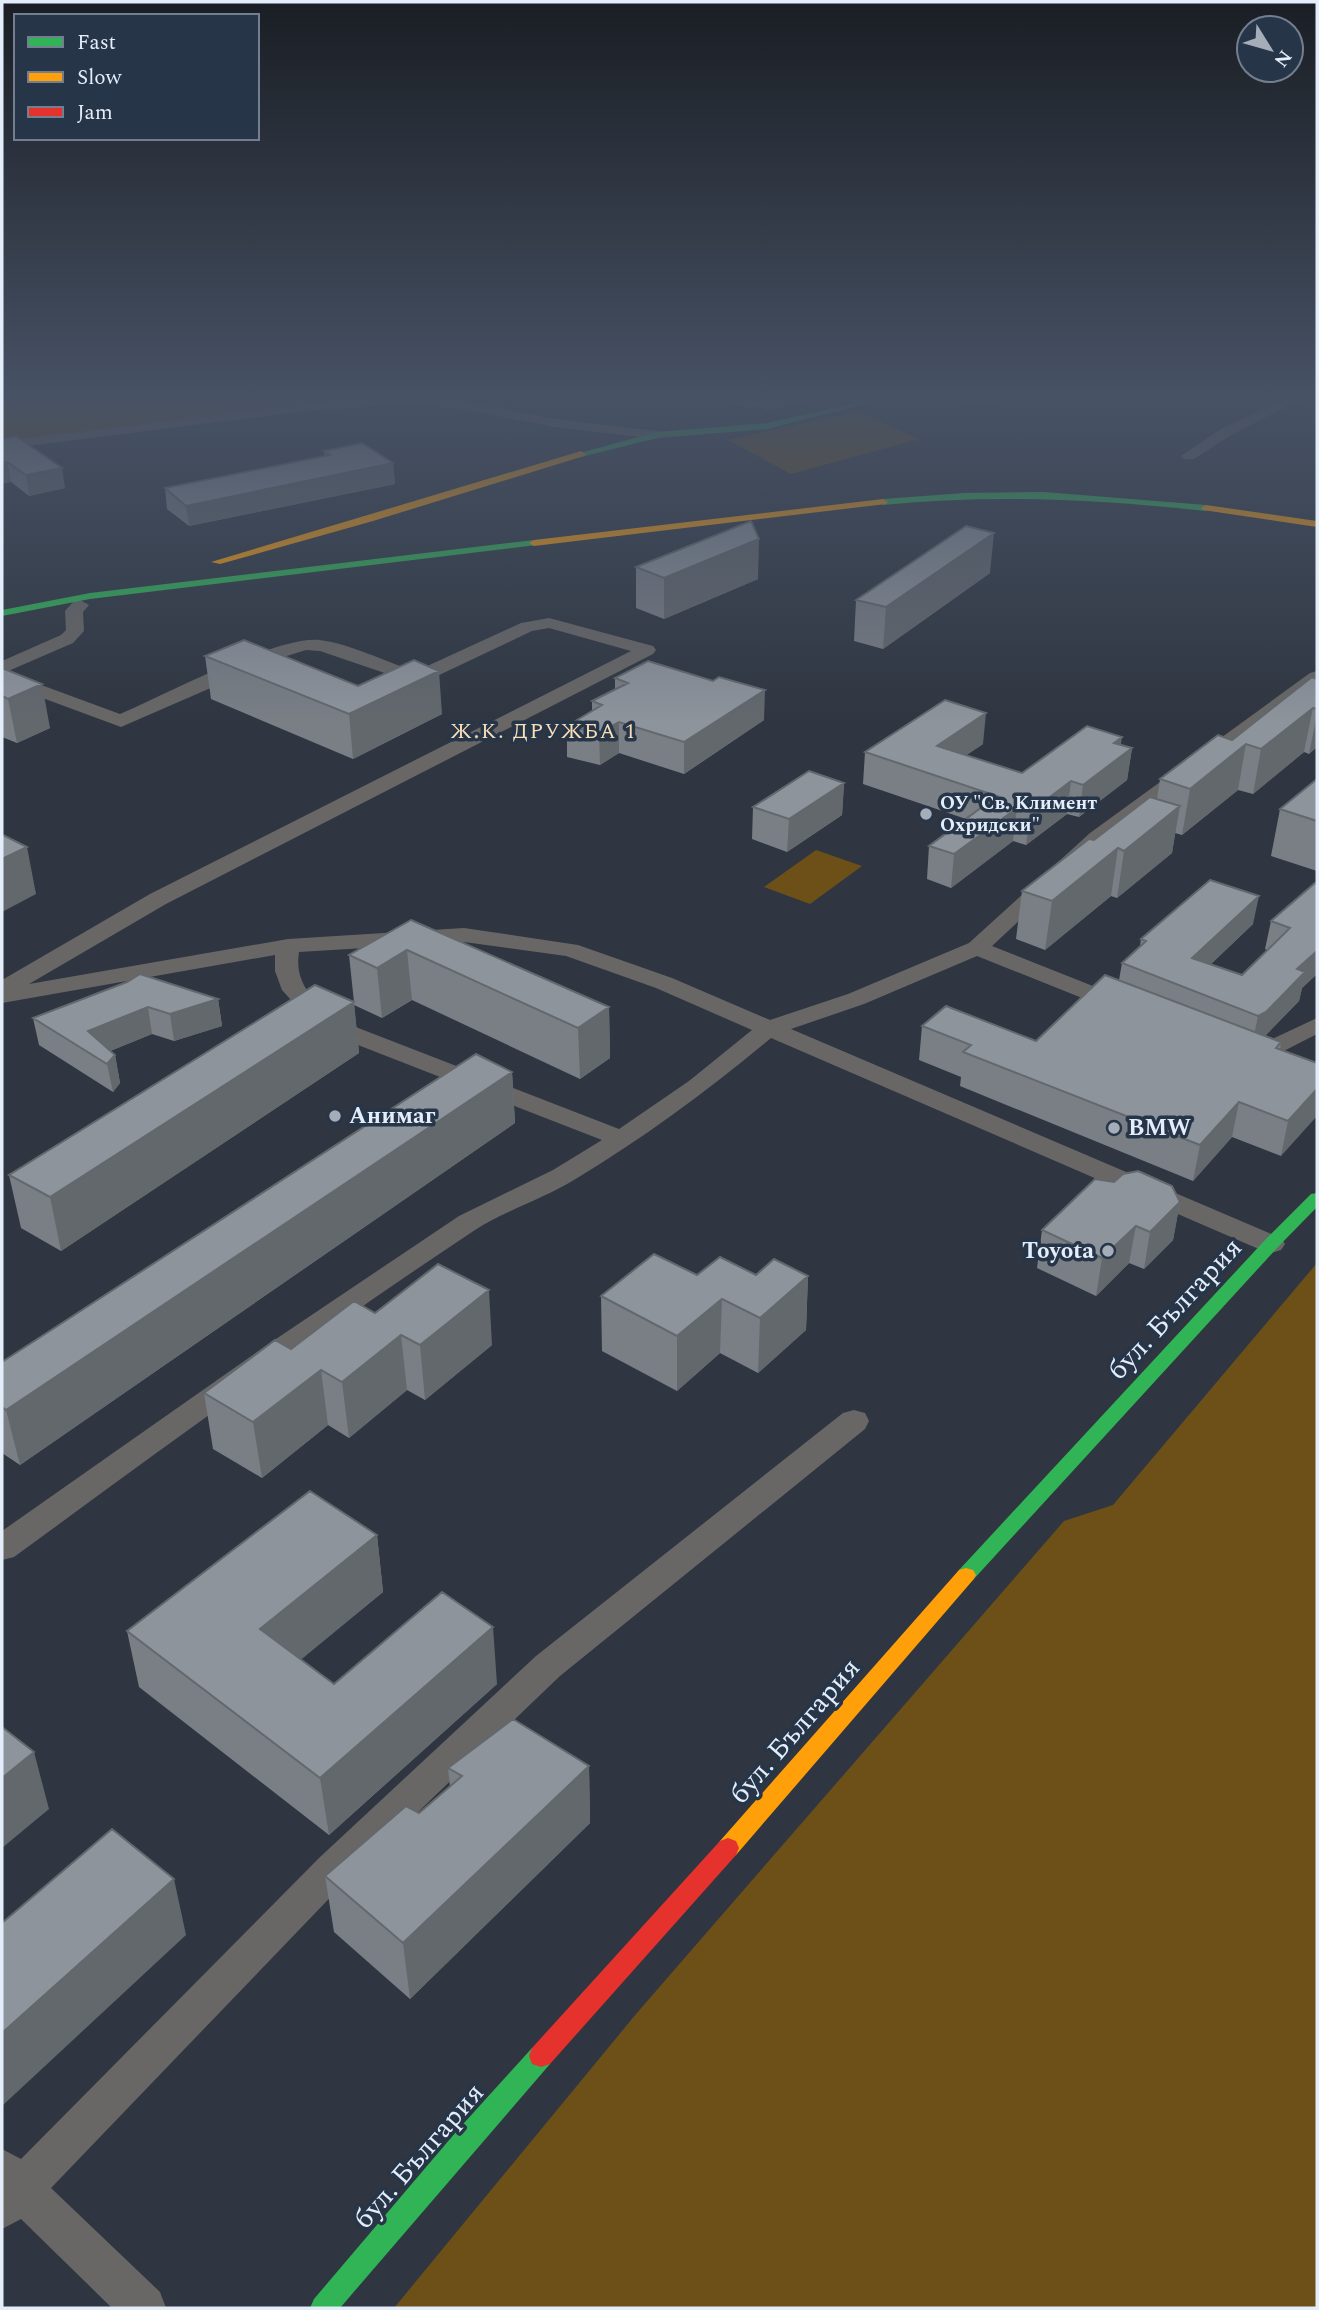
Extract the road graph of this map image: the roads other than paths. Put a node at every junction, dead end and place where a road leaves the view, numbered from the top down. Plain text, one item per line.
1 (405, 508) edge
2 (849, 508) edge
3 (937, 508) edge
4 (1128, 508) edge
5 (1202, 508) edge
6 (1317, 524) edge
7 (1317, 534) edge
8 (85, 600) junction
9 (2, 613) edge
10 (2, 668) edge
11 (2, 677) edge
12 (1317, 677) edge
13 (288, 946) junction
14 (977, 948) junction
15 (2, 990) edge
16 (2, 996) edge
17 (1135, 1011) edge
18 (1317, 1025) edge
19 (769, 1028) junction
20 (1225, 1048) edge
21 (1251, 1058) junction
22 (1284, 1070) edge
23 (622, 1139) junction
24 (1317, 1198) edge
25 (1271, 1244) junction
26 (854, 1421) dead end
27 (2, 1548) edge
28 (8, 2189) edge
29 (144, 2308) edge
30 (323, 2308) edge

1 - 8 street
2 - 8 street
3 - 8 street
4 - 7 street
5 - 6 street
8 - 9 street
8 - 10 street
11 - 15 street
12 - 14 street
13 - 16 street
13 - 19 street
13 - 23 street
14 - 17 street
14 - 19 street
18 - 21 street
19 - 23 street
19 - 25 street
20 - 21 street
21 - 22 street
23 - 27 street
24 - 25 street, бул. България
25 - 30 street, бул. България
26 - 28 street
28 - 29 street

